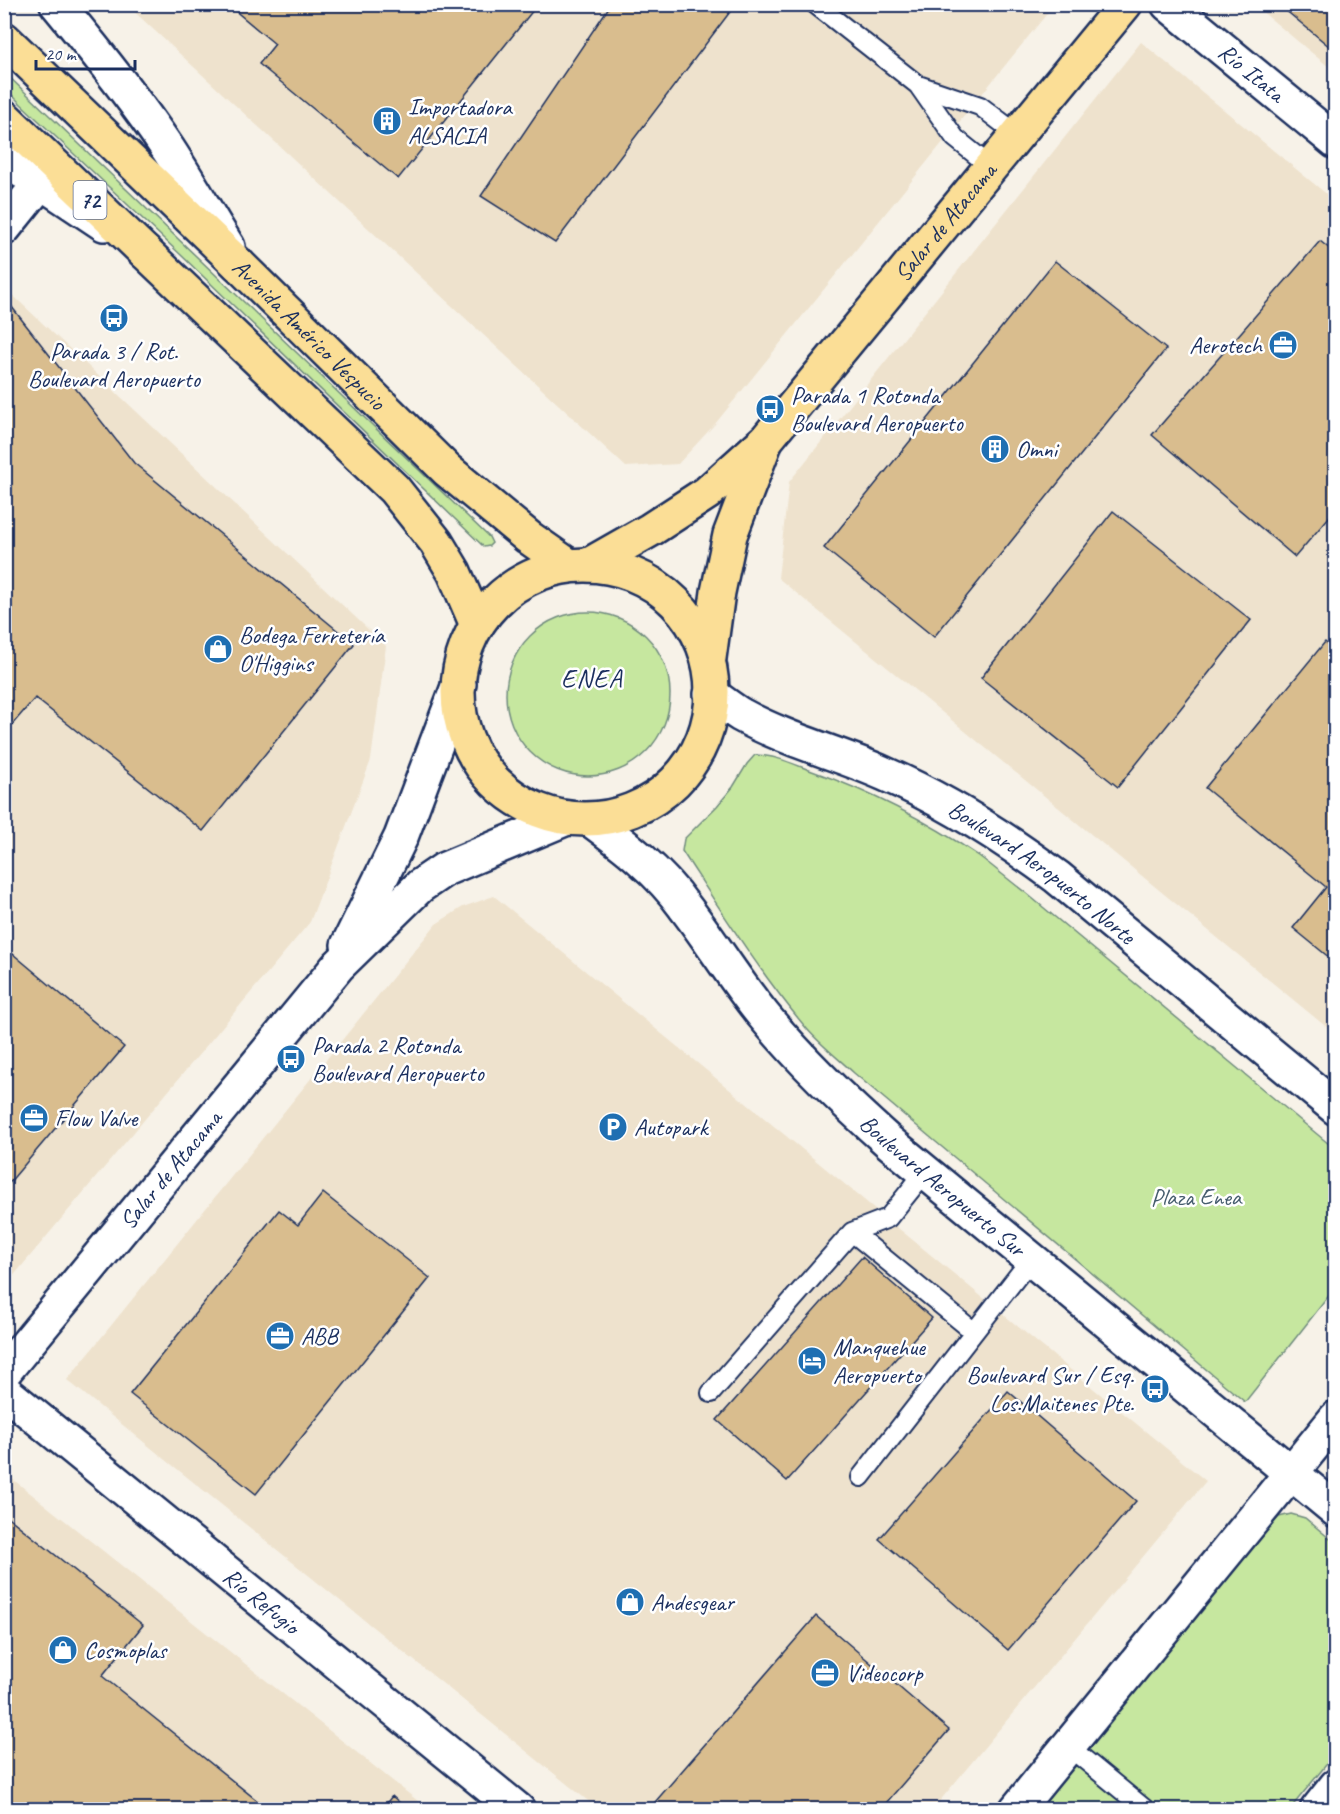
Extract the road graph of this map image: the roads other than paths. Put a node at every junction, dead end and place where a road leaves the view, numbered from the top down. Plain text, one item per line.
1 (57, 4) edge
2 (815, 4) edge
3 (1125, 4) edge
4 (1168, 4) edge
5 (4, 39) edge
6 (918, 85) junction
7 (4, 117) edge
8 (4, 128) edge
9 (1018, 135) junction
10 (1335, 142) edge
11 (36, 147) junction
12 (4, 160) edge
13 (991, 167) junction
14 (41, 182) junction
15 (4, 228) edge
16 (145, 252) junction
17 (238, 264) junction
18 (766, 440) junction
19 (580, 564) junction
20 (477, 624) junction
21 (709, 658) junction
22 (459, 684) junction
23 (711, 694) junction
24 (579, 819) junction
25 (338, 966) junction
26 (1335, 1108) edge
27 (925, 1172) junction
28 (852, 1232) junction
29 (1030, 1259) junction
30 (973, 1331) junction
31 (4, 1372) edge
32 (4, 1391) edge
33 (711, 1393) dead end
34 (1335, 1418) edge
35 (1290, 1474) junction
36 (861, 1477) dead end
37 (1335, 1510) edge
38 (1068, 1746) junction
39 (1335, 1786) edge
40 (518, 1809) edge
41 (1016, 1809) edge
42 (1146, 1809) edge
43 (1317, 1809) edge

1 - 17 street, Avenida Américo Vespucio
2 - 6 lane
3 - 9 main road, Salar de Atacama
4 - 10 street, Río Itata
5 - 17 main road
6 - 9 lane
6 - 13 lane
7 - 11 main road, 72
8 - 11 main road
9 - 13 main road, Salar de Atacama
11 - 16 main road, 72
12 - 14 street
13 - 18 main road, Salar de Atacama
14 - 15 street
14 - 16 street
16 - 20 main road
17 - 19 main road, Avenida Américo Vespucio
18 - 19 main road, Salar de Atacama
18 - 21 main road, Salar de Atacama
19 - 20 main road, Salar de Atacama
19 - 21 main road
20 - 22 main road, Salar de Atacama
21 - 23 main road
22 - 24 main road, Salar de Atacama
22 - 25 street, Salar de Atacama
23 - 24 main road
23 - 26 street, Boulevard Aeropuerto Norte
24 - 25 street, Salar de Atacama
24 - 27 street, Boulevard Aeropuerto Sur
25 - 31 street, Salar de Atacama
27 - 28 lane
27 - 29 street, Boulevard Aeropuerto Sur
28 - 30 lane
28 - 33 lane
29 - 30 lane
29 - 35 street, Boulevard Aeropuerto Sur
30 - 36 lane
32 - 40 street, Río Refugio
34 - 35 street
35 - 37 street, Boulevard Aeropuerto Sur
35 - 38 street
38 - 41 street
38 - 42 lane
39 - 43 street

